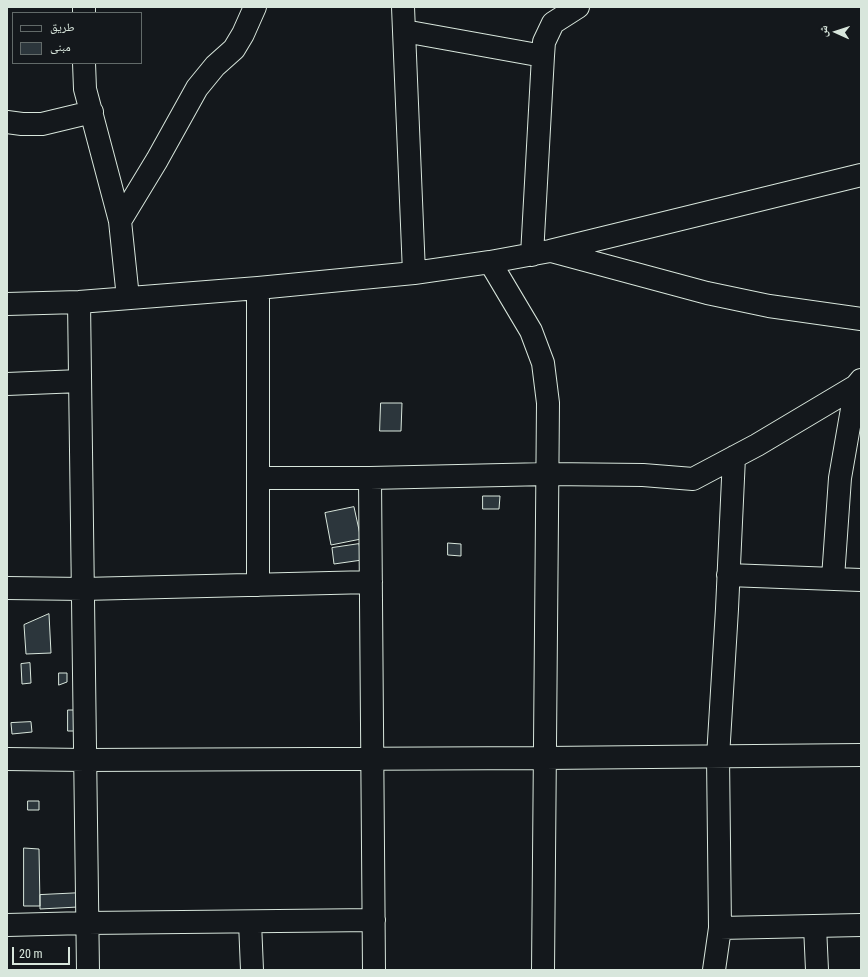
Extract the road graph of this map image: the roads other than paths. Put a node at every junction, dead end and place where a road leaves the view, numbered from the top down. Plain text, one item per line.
1 (255, 7) edge
2 (403, 7) edge
3 (578, 7) edge
4 (404, 31) junction
5 (544, 56) junction
6 (84, 64) edge
7 (92, 112) junction
8 (7, 122) edge
9 (861, 175) edge
10 (120, 221) junction
11 (541, 253) junction
12 (490, 262) junction
13 (414, 273) junction
14 (258, 288) junction
15 (128, 298) junction
16 (79, 302) junction
17 (7, 304) edge
18 (861, 319) edge
19 (80, 381) junction
20 (858, 383) edge
21 (7, 384) edge
22 (734, 457) junction
23 (547, 474) junction
24 (258, 478) junction
25 (370, 478) junction
26 (728, 575) junction
27 (833, 578) junction
28 (861, 580) edge
29 (371, 582) junction
30 (258, 585) junction
31 (7, 588) edge
32 (83, 589) junction
33 (861, 755) edge
34 (718, 757) junction
35 (7, 758) edge
36 (545, 758) junction
37 (372, 759) junction
38 (86, 760) junction
39 (374, 920) junction
40 (250, 922) junction
41 (87, 923) junction
42 (7, 925) edge
43 (861, 925) edge
44 (816, 926) junction
45 (720, 928) junction
46 (88, 970) edge
47 (252, 970) edge
48 (374, 970) edge
49 (543, 970) edge
50 (714, 970) edge
51 (817, 970) edge

1 - 10 street
2 - 4 street
3 - 5 street
4 - 5 street
4 - 13 street
5 - 11 street
6 - 7 street
7 - 8 street
7 - 10 street
9 - 11 street
10 - 15 street
11 - 12 street
11 - 18 street
12 - 13 street
12 - 23 street
13 - 14 street
14 - 15 street
14 - 24 street
15 - 16 street
16 - 17 street
16 - 19 street
19 - 21 street
19 - 32 street
20 - 22 street
20 - 27 street
22 - 23 street
22 - 26 street
23 - 25 street
23 - 36 street
24 - 25 street
24 - 30 street
25 - 29 street
26 - 27 street
26 - 34 street
27 - 28 street
29 - 30 street
29 - 37 street
30 - 32 street
31 - 32 street
32 - 38 street
33 - 34 street
34 - 36 street
34 - 45 street
35 - 38 street
36 - 37 street
36 - 49 street
37 - 38 street
37 - 39 street
38 - 41 street
39 - 40 street
39 - 48 street
40 - 41 street
40 - 47 street
41 - 42 street
41 - 46 street
43 - 44 street
44 - 45 street
44 - 51 street
45 - 50 street

